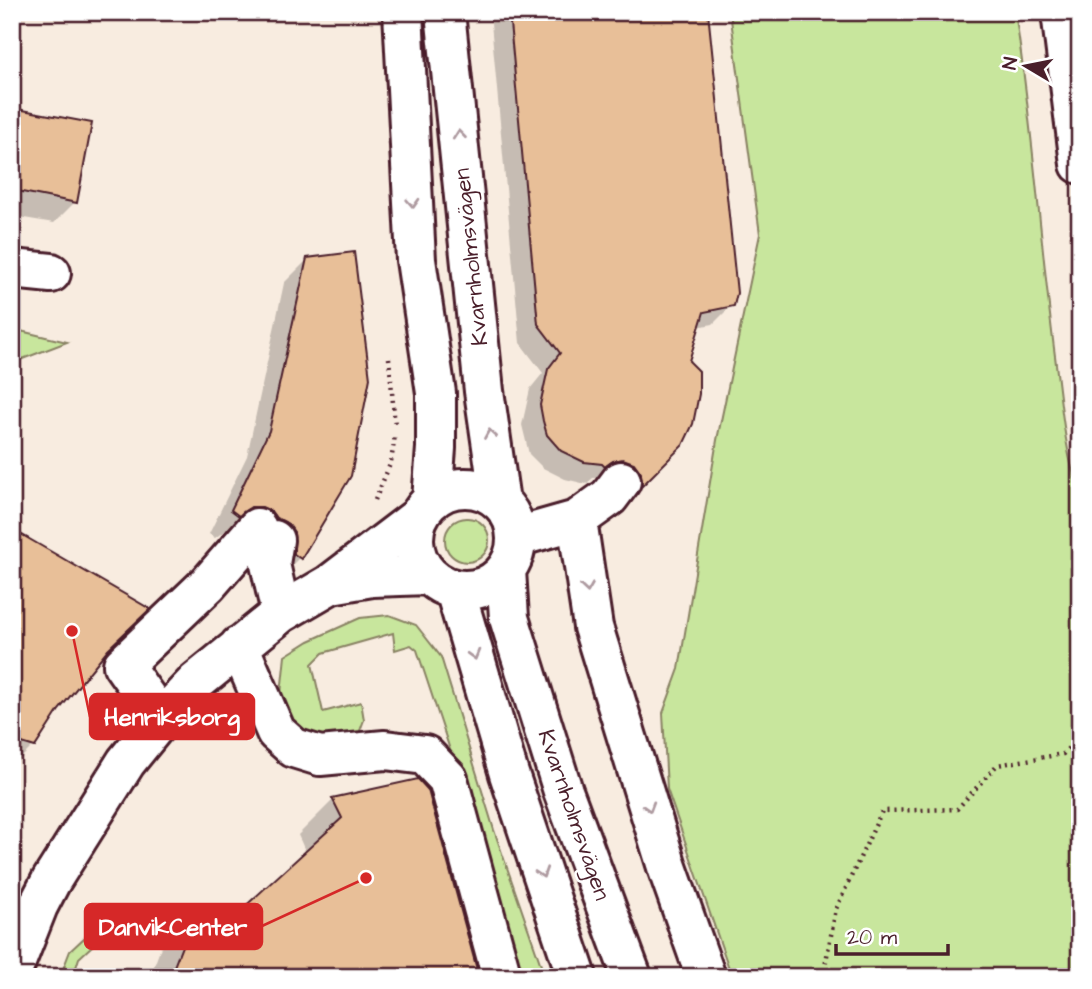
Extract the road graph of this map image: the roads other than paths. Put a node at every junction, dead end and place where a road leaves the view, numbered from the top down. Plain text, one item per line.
1 (403, 12) edge
2 (445, 12) edge
3 (1061, 12) edge
4 (1080, 164) edge
5 (12, 269) edge
6 (51, 273) dead end
7 (621, 481) dead end
8 (500, 502) junction
9 (425, 509) junction
10 (577, 520) junction
11 (512, 553) junction
12 (442, 582) junction
13 (329, 585) junction
14 (281, 613) junction
15 (239, 646) junction
16 (161, 719) junction
17 (25, 899) edge
18 (12, 972) edge
19 (501, 974) dead end
20 (577, 977) edge
21 (632, 977) edge
22 (706, 977) edge

1 -> 9 street
8 -> 2 street, Kvarnholmsvägen
3 - 4 street
5 - 6 street
7 - 10 street
8 - 9 street
8 - 11 street
9 - 12 street
9 - 13 street
10 - 11 street
10 -> 22 street
11 - 12 street
11 - 21 street, Kvarnholmsvägen
12 - 13 street
12 -> 20 street, Kvarnholmsvägen
13 - 14 street
14 - 15 street
14 - 16 street
15 - 16 street
15 - 19 street
16 - 17 street
17 - 18 street

